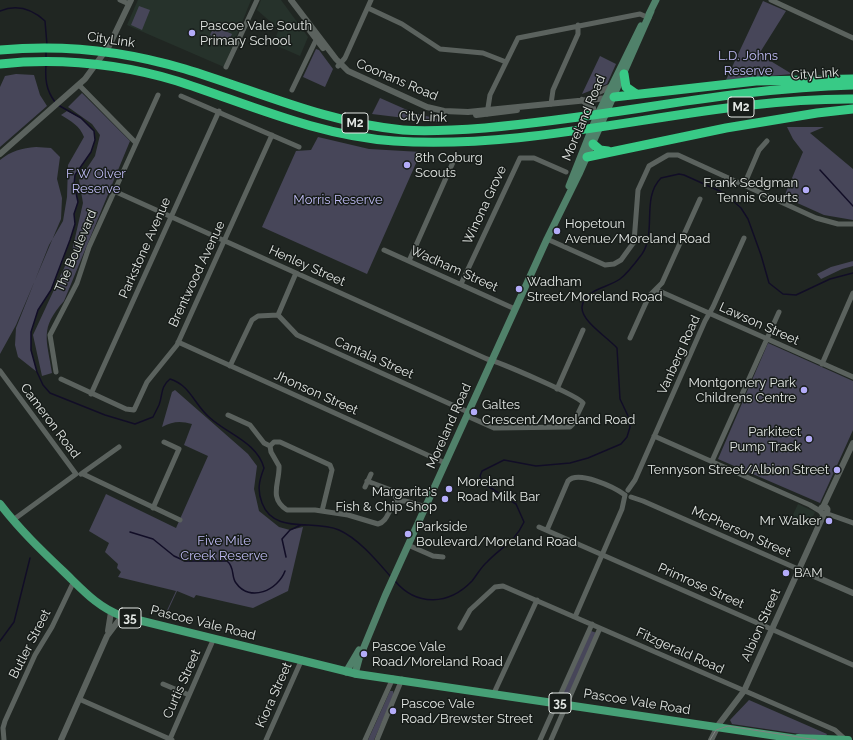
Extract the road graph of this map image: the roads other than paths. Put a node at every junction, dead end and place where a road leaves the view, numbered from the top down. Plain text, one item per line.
1 (120, 0) edge
2 (257, 0) edge
3 (286, 0) edge
4 (291, 0) edge
5 (371, 0) edge
6 (656, 0) edge
7 (771, 0) edge
8 (130, 2) edge
9 (368, 8) junction
10 (649, 15) junction
11 (578, 25) junction
12 (318, 38) junction
13 (853, 38) edge
14 (0, 50) edge
15 (506, 62) junction
16 (0, 64) edge
17 (339, 65) junction
18 (226, 67) dead end
19 (624, 74) junction
20 (853, 79) edge
21 (79, 85) junction
22 (853, 85) edge
23 (610, 87) junction
24 (292, 90) dead end
25 (636, 94) junction
26 (158, 95) dead end
27 (181, 96) dead end
28 (853, 99) edge
29 (608, 100) junction
30 (590, 102) junction
31 (551, 104) junction
32 (853, 109) edge
33 (219, 111) junction
34 (487, 112) junction
35 (596, 118) junction
36 (272, 135) junction
37 (591, 140) junction
38 (767, 141) dead end
39 (136, 143) junction
40 (299, 147) dead end
41 (615, 150) junction
42 (0, 154) edge
43 (587, 156) junction
44 (454, 160) dead end
45 (566, 172) dead end
46 (744, 185) junction
47 (114, 191) junction
48 (700, 199) dead end
49 (172, 217) junction
50 (853, 224) edge
51 (744, 238) dead end
52 (547, 239) junction
53 (224, 241) junction
54 (384, 250) dead end
55 (409, 261) junction
56 (296, 273) junction
57 (461, 284) junction
58 (657, 290) junction
59 (853, 293) edge
60 (515, 309) junction
61 (779, 312) dead end
62 (709, 314) junction
63 (278, 315) junction
64 (583, 330) dead end
65 (630, 338) dead end
66 (766, 339) junction
67 (178, 342) junction
68 (492, 360) junction
69 (822, 364) junction
70 (230, 366) junction
71 (56, 372) dead end
72 (1, 373) edge
73 (853, 377) edge
74 (61, 379) dead end
75 (557, 389) junction
76 (91, 394) junction
77 (468, 414) junction
78 (228, 415) dead end
79 (572, 426) joint
80 (654, 436) junction
81 (164, 442) dead end
82 (853, 443) edge
83 (270, 446) junction
84 (119, 447) dead end
85 (712, 461) junction
86 (445, 463) junction
87 (337, 467) dead end
88 (331, 468) junction
89 (76, 474) junction
90 (83, 474) junction
91 (371, 474) dead end
92 (629, 494) junction
93 (398, 501) junction
94 (0, 504) edge
95 (426, 507) junction
96 (153, 508) junction
97 (824, 510) junction
98 (322, 511) junction
99 (12, 520) junction
100 (180, 520) dead end
101 (853, 523) edge
102 (539, 527) dead end
103 (547, 530) junction
104 (408, 545) junction
105 (602, 555) junction
106 (442, 557) dead end
107 (798, 569) junction
108 (74, 581) junction
109 (853, 593) edge
110 (537, 600) junction
111 (111, 612) junction
112 (122, 616) junction
113 (575, 617) junction
114 (592, 624) junction
115 (460, 628) dead end
116 (600, 628) junction
117 (772, 630) junction
118 (107, 636) junction
119 (214, 638) junction
120 (302, 659) junction
121 (853, 665) edge
122 (351, 671) junction
123 (393, 678) junction
124 (402, 679) junction
125 (163, 684) dead end
126 (744, 691) junction
127 (496, 693) junction
128 (189, 696) junction
129 (79, 699) junction
130 (557, 703) junction
131 (567, 704) junction
132 (718, 727) junction
133 (799, 739) edge
134 (4, 740) edge
135 (61, 740) edge
136 (171, 740) edge
137 (266, 740) edge
138 (365, 740) edge
139 (377, 740) edge
140 (540, 740) edge
141 (551, 740) edge
142 (711, 740) edge
143 (847, 740) edge

1 - 8 street
2 - 18 street
3 - 12 street, Coonans Road
4 - 12 street, Coonans Road
5 - 9 street
6 - 10 main road, Moreland Road
7 - 13 street
8 - 21 street
9 - 15 street
9 - 17 street
10 - 11 street
10 - 19 main road, Moreland Road
10 - 23 main road, Moreland Road
11 - 15 street
11 - 31 street
12 - 17 street, Coonans Road
12 - 24 street
14 - 22 highway, CityLink / M2
15 - 34 street
16 - 28 highway, CityLink / M2
17 - 34 street, Coonans Road
19 - 25 highway
19 - 29 main road, Moreland Road
20 - 25 highway
21 - 39 street
21 - 42 street
23 - 29 main road, Moreland Road
23 - 30 street
25 - 29 highway
26 - 39 street, The Boulevard
27 - 33 street
29 - 30 street
29 - 35 main road, Moreland Road
29 - 37 main road, Moreland Road
30 - 31 street, Coonans Road
30 - 35 street
31 - 34 street, Coonans Road
32 - 41 highway
33 - 36 street
33 - 49 street, Parkstone Avenue
35 - 37 main road, Moreland Road
36 - 40 street
36 - 53 street, Brentwood Avenue
37 - 41 highway
37 - 43 main road, Moreland Road
37 - 52 main road, Moreland Road
38 - 46 street
39 - 47 street, The Boulevard
41 - 43 highway
43 - 52 main road, Moreland Road
44 - 55 street
45 - 57 street, Winona Grove
46 - 50 street
46 - 52 street
47 - 49 street, Henley Street
47 - 71 street, The Boulevard
48 - 58 street
49 - 53 street, Henley Street
49 - 76 street, Parkstone Avenue
51 - 62 street, Vanberg Road
52 - 60 main road, Moreland Road
53 - 56 street, Henley Street
53 - 67 street, Brentwood Avenue
54 - 55 street, Wadham Street
55 - 57 street, Wadham Street
56 - 63 street
56 - 68 street, Henley Street
57 - 60 street, Wadham Street
58 - 62 street, Lawson Street
58 - 65 street
59 - 69 street
60 - 68 main road, Moreland Road
61 - 66 street
62 - 66 street, Lawson Street
62 - 80 street, Vanberg Road
63 - 70 street
63 - 77 street, Cantala Street
64 - 75 street
66 - 69 street, Lawson Street
66 - 85 street
67 - 70 street, Jhonson Street
67 - 76 street, Brentwood Avenue
68 - 75 street, Henley Street
68 - 77 main road, Moreland Road
69 - 73 street, Lawson Street
70 - 86 street, Jhonson Street
72 - 89 street, Cameron Road
74 - 76 street
75 - 79 street, Henley Street
77 - 79 street, Cantala Street
77 - 86 main road, Moreland Road
78 - 83 street
80 - 85 street
80 - 92 street, Vanberg Road
81 - 96 street
82 - 97 street, Albion Street
83 - 88 street
83 - 98 street
84 - 90 street
85 - 97 street
86 - 95 main road, Moreland Road
87 - 88 street
88 - 98 street
89 - 90 street
89 - 99 street, Cameron Road
90 - 96 street
91 - 93 street
92 - 103 street, McPherson Street
92 - 105 street, Vanberg Road
92 - 107 street, McPherson Street
93 - 95 street
93 - 98 street
94 - 99 main road, Pascoe Vale Road / 35
95 - 104 main road, Moreland Road
96 - 100 street
97 - 101 street
97 - 107 street, Albion Street
99 - 108 main road, Pascoe Vale Road / 35
102 - 103 street, Primrose Street
103 - 105 street, Primrose Street
104 - 106 street
104 - 122 main road, Moreland Road
105 - 113 street, Vanberg Road
105 - 117 street, Primrose Street
107 - 109 street, McPherson Street
107 - 117 street, Albion Street
108 - 111 main road, Pascoe Vale Road / 35
108 - 134 street, Butler Street
110 - 113 street, Fitzgerald Road
110 - 115 street, Fitzgerald Road
110 - 127 street
111 - 112 main road, Pascoe Vale Road / 35
111 - 118 street
112 - 118 street
112 - 119 main road, Pascoe Vale Road / 35
113 - 114 street, Fitzgerald Road
114 - 116 street, Fitzgerald Road
114 - 130 street
116 - 126 street, Fitzgerald Road
116 - 131 street
117 - 121 street, Primrose Street
117 - 126 street, Albion Street
118 - 129 street
119 - 120 main road, Pascoe Vale Road / 35
119 - 128 street, Curtis Street
120 - 122 main road, Pascoe Vale Road / 35
120 - 137 street, Kiora Street
122 - 123 main road, Pascoe Vale Road / 35
123 - 124 main road, Pascoe Vale Road / 35
123 - 138 street
124 - 127 main road, Pascoe Vale Road / 35
124 - 139 street
125 - 128 street
126 - 132 street, Albion Street
126 - 143 street, Fitzgerald Road
127 - 130 main road, Pascoe Vale Road / 35
128 - 136 street, Curtis Street
129 - 135 street
129 - 136 street
130 - 131 main road, Pascoe Vale Road / 35
130 - 140 street
131 - 132 main road, Pascoe Vale Road / 35
131 - 141 street
132 - 133 main road, Pascoe Vale Road / 35
132 - 142 street, Albion Street
133 - 143 main road, Pascoe Vale Road / 35

